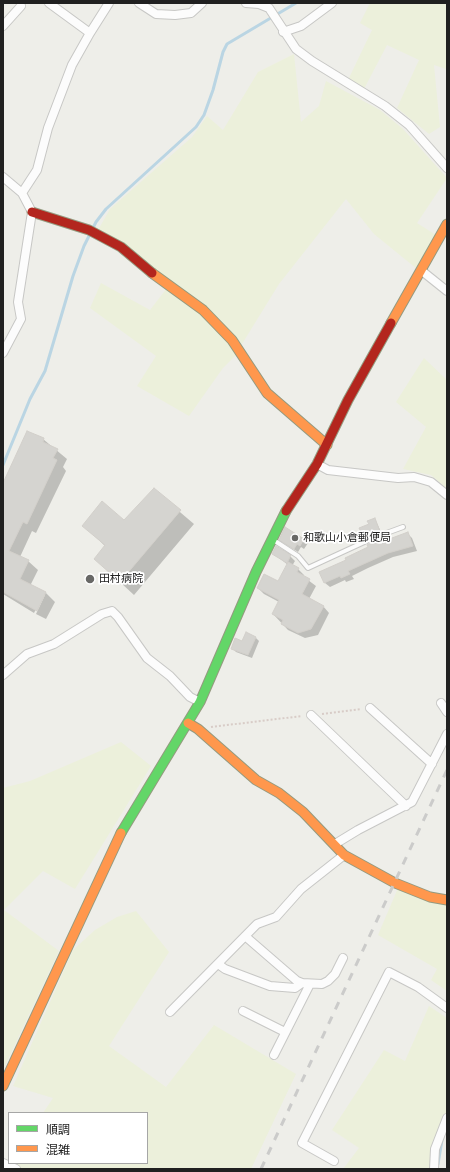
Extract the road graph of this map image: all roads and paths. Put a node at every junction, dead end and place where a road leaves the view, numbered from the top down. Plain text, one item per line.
1 (49, 3) edge
2 (109, 3) edge
3 (139, 3) edge
4 (202, 3) edge
5 (246, 3) edge
6 (276, 3) edge
7 (332, 3) edge
8 (20, 4) edge
9 (270, 10) junction
10 (3, 26) edge
11 (281, 29) junction
12 (90, 32) junction
13 (447, 168) edge
14 (3, 176) edge
15 (22, 193) junction
16 (32, 212) junction
17 (447, 224) edge
18 (422, 271) junction
19 (447, 291) edge
20 (3, 353) edge
21 (327, 445) junction
22 (317, 464) junction
23 (447, 496) edge
24 (403, 527) dead end
25 (272, 539) junction
26 (3, 675) edge
27 (200, 702) junction
28 (441, 703) dead end
29 (370, 708) joint
30 (447, 712) edge
31 (310, 715) junction
32 (188, 723) junction
33 (198, 729) junction
34 (447, 734) edge
35 (432, 764) junction
36 (406, 806) junction
37 (335, 844) junction
38 (344, 855) junction
39 (447, 900) edge
40 (245, 936) junction
41 (343, 958) dead end
42 (218, 964) junction
43 (306, 984) junction
44 (447, 1008) edge
45 (243, 1011) dead end
46 (170, 1012) dead end
47 (285, 1032) junction
48 (274, 1055) dead end
49 (3, 1086) edge
50 (447, 1118) edge
51 (334, 1161) dead end
52 (3, 1163) edge
53 (16, 1169) edge
54 (434, 1169) edge

1 - 12 street
2 - 12 street
3 - 4 street
5 - 9 street
6 - 9 street
7 - 11 street
8 - 10 street
9 - 11 street
11 - 13 street
12 - 15 street
14 - 15 street
15 - 16 street
16 - 20 street
16 - 21 street
17 - 18 street
18 - 19 street
18 - 21 street
21 - 22 street
22 - 23 street
22 - 25 street
24 - 25 lane
25 - 27 street
26 - 27 street
27 - 32 street
28 - 30 street
29 - 31 path
29 - 35 street
31 - 33 path
31 - 36 street
32 - 33 street
32 - 49 street
33 - 37 street
34 - 35 street
35 - 36 street
36 - 37 street
37 - 38 street
38 - 39 street
38 - 40 street
40 - 42 street
40 - 43 street
41 - 43 street
42 - 43 street
42 - 46 street
43 - 47 street
44 - 51 street
45 - 47 street
47 - 48 street
50 - 54 street
52 - 53 street

